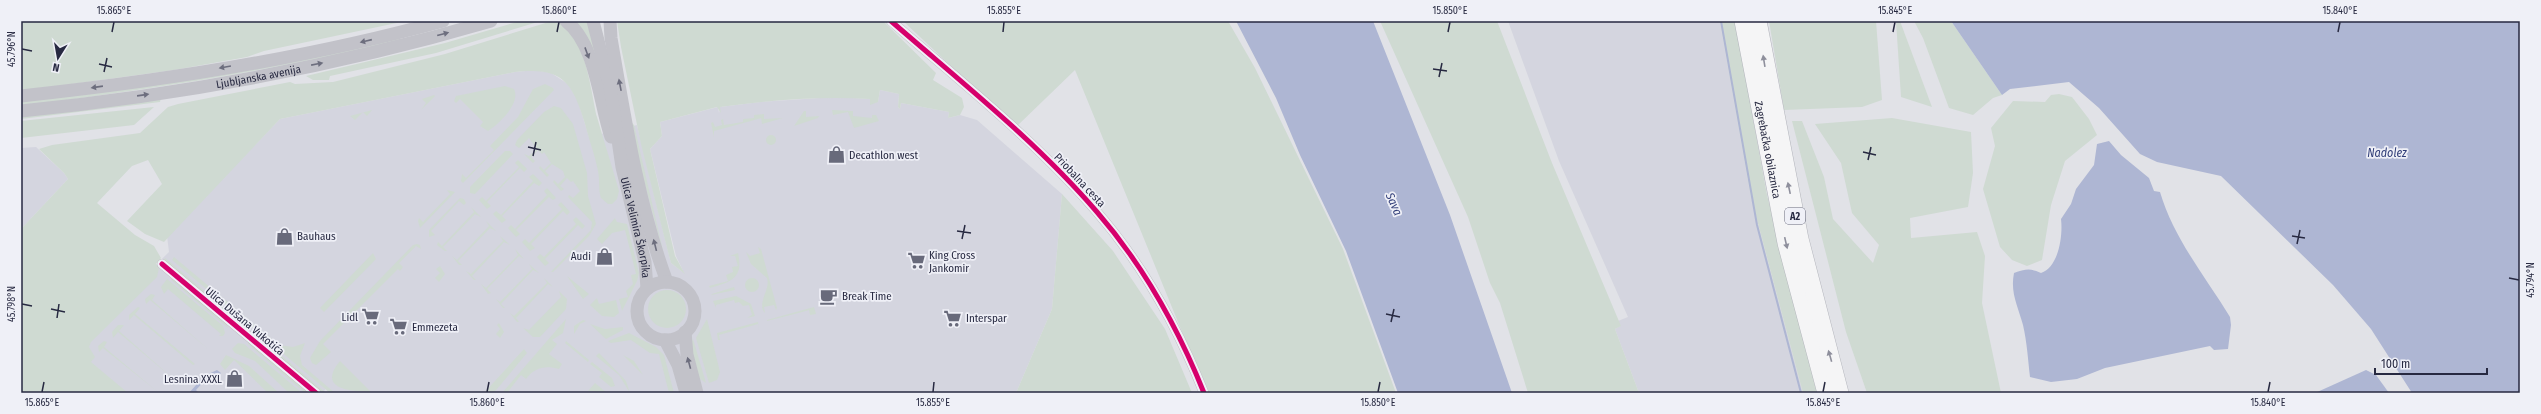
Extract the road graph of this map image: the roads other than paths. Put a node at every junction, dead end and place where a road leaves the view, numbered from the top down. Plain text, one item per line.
1 (427, 21) edge
2 (443, 21) edge
3 (491, 21) edge
4 (566, 21) edge
5 (593, 21) edge
6 (610, 21) edge
7 (890, 21) edge
8 (1743, 21) edge
9 (1758, 21) edge
10 (404, 32) junction
11 (610, 86) junction
12 (21, 96) edge
13 (21, 111) edge
14 (635, 164) junction
15 (622, 167) junction
16 (162, 264) dead end
17 (667, 282) junction
18 (647, 288) junction
19 (685, 332) junction
20 (665, 340) junction
21 (316, 393) edge
22 (686, 393) edge
23 (697, 393) edge
24 (1204, 393) edge
25 (1826, 393) edge
26 (1840, 393) edge

1 - 10 main road
2 - 10 main road, Ljubljanska avenija
13 -> 3 main road, Ljubljanska avenija
4 -> 15 main road
5 - 11 main road
14 -> 6 main road
7 - 24 street, Priobalna cesta
8 -> 25 highway, Zagrebačka obilaznica / A2
26 -> 9 highway, Zagrebačka obilaznica / A2
10 -> 12 main road, Ljubljanska avenija
11 - 14 main road
11 - 15 main road
17 -> 14 main road, Ulica Velimira Škorpika
15 - 18 main road, Ulica Velimira Škorpika
16 - 21 street, Ulica Dušana Vukotića
17 - 18 main road
17 - 19 main road
18 - 20 main road
19 - 20 main road
23 -> 19 main road
20 - 22 main road

